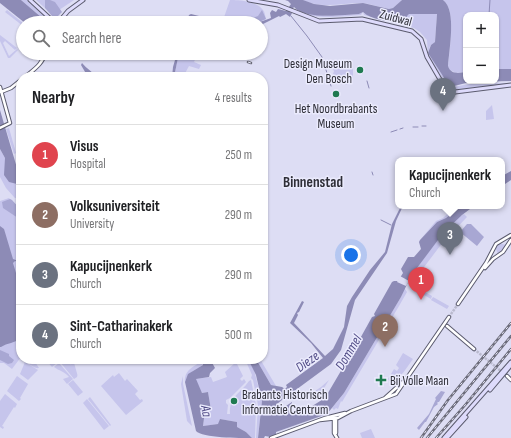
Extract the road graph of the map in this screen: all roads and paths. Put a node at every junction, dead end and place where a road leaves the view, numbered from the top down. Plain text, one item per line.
1 (30, 0) edge
2 (83, 0) edge
3 (249, 0) edge
4 (265, 2) edge
5 (49, 16) edge
6 (63, 16) edge
7 (42, 60) edge
8 (31, 72) edge
9 (16, 84) edge
10 (511, 85) edge
11 (0, 87) edge
12 (1, 92) junction
13 (0, 128) edge
14 (511, 235) edge
15 (507, 238) junction
16 (510, 241) edge
17 (490, 256) junction
18 (493, 259) junction
19 (480, 273) junction
20 (458, 304) tunnel mouth
21 (449, 317) tunnel mouth
22 (447, 326) dead end
23 (474, 350) tunnel mouth
24 (511, 362) edge
25 (511, 365) edge
26 (500, 376) junction
27 (506, 376) dead end
28 (511, 380) edge
29 (351, 411) junction
30 (335, 419) junction
31 (462, 420) junction
32 (336, 436) edge
33 (271, 438) edge
34 (444, 438) edge
35 (447, 438) edge

1 - 5 main road
2 - 6 main road
3 - 4 main road, Zuidwal
4 - 10 main road, Zuidwal
7 - 8 street
9 - 12 street
11 - 12 street
12 - 13 street
14 - 15 street
15 - 16 street
15 - 17 street
16 - 18 street
17 - 18 street
17 - 19 street
18 - 19 street
19 - 20 street
21 - 29 street
22 - 23 street
24 - 26 main road
25 - 26 main road
26 - 31 main road
27 - 28 street
29 - 30 street
29 - 30 street
30 - 32 street
30 - 33 street
31 - 34 main road
31 - 35 main road

